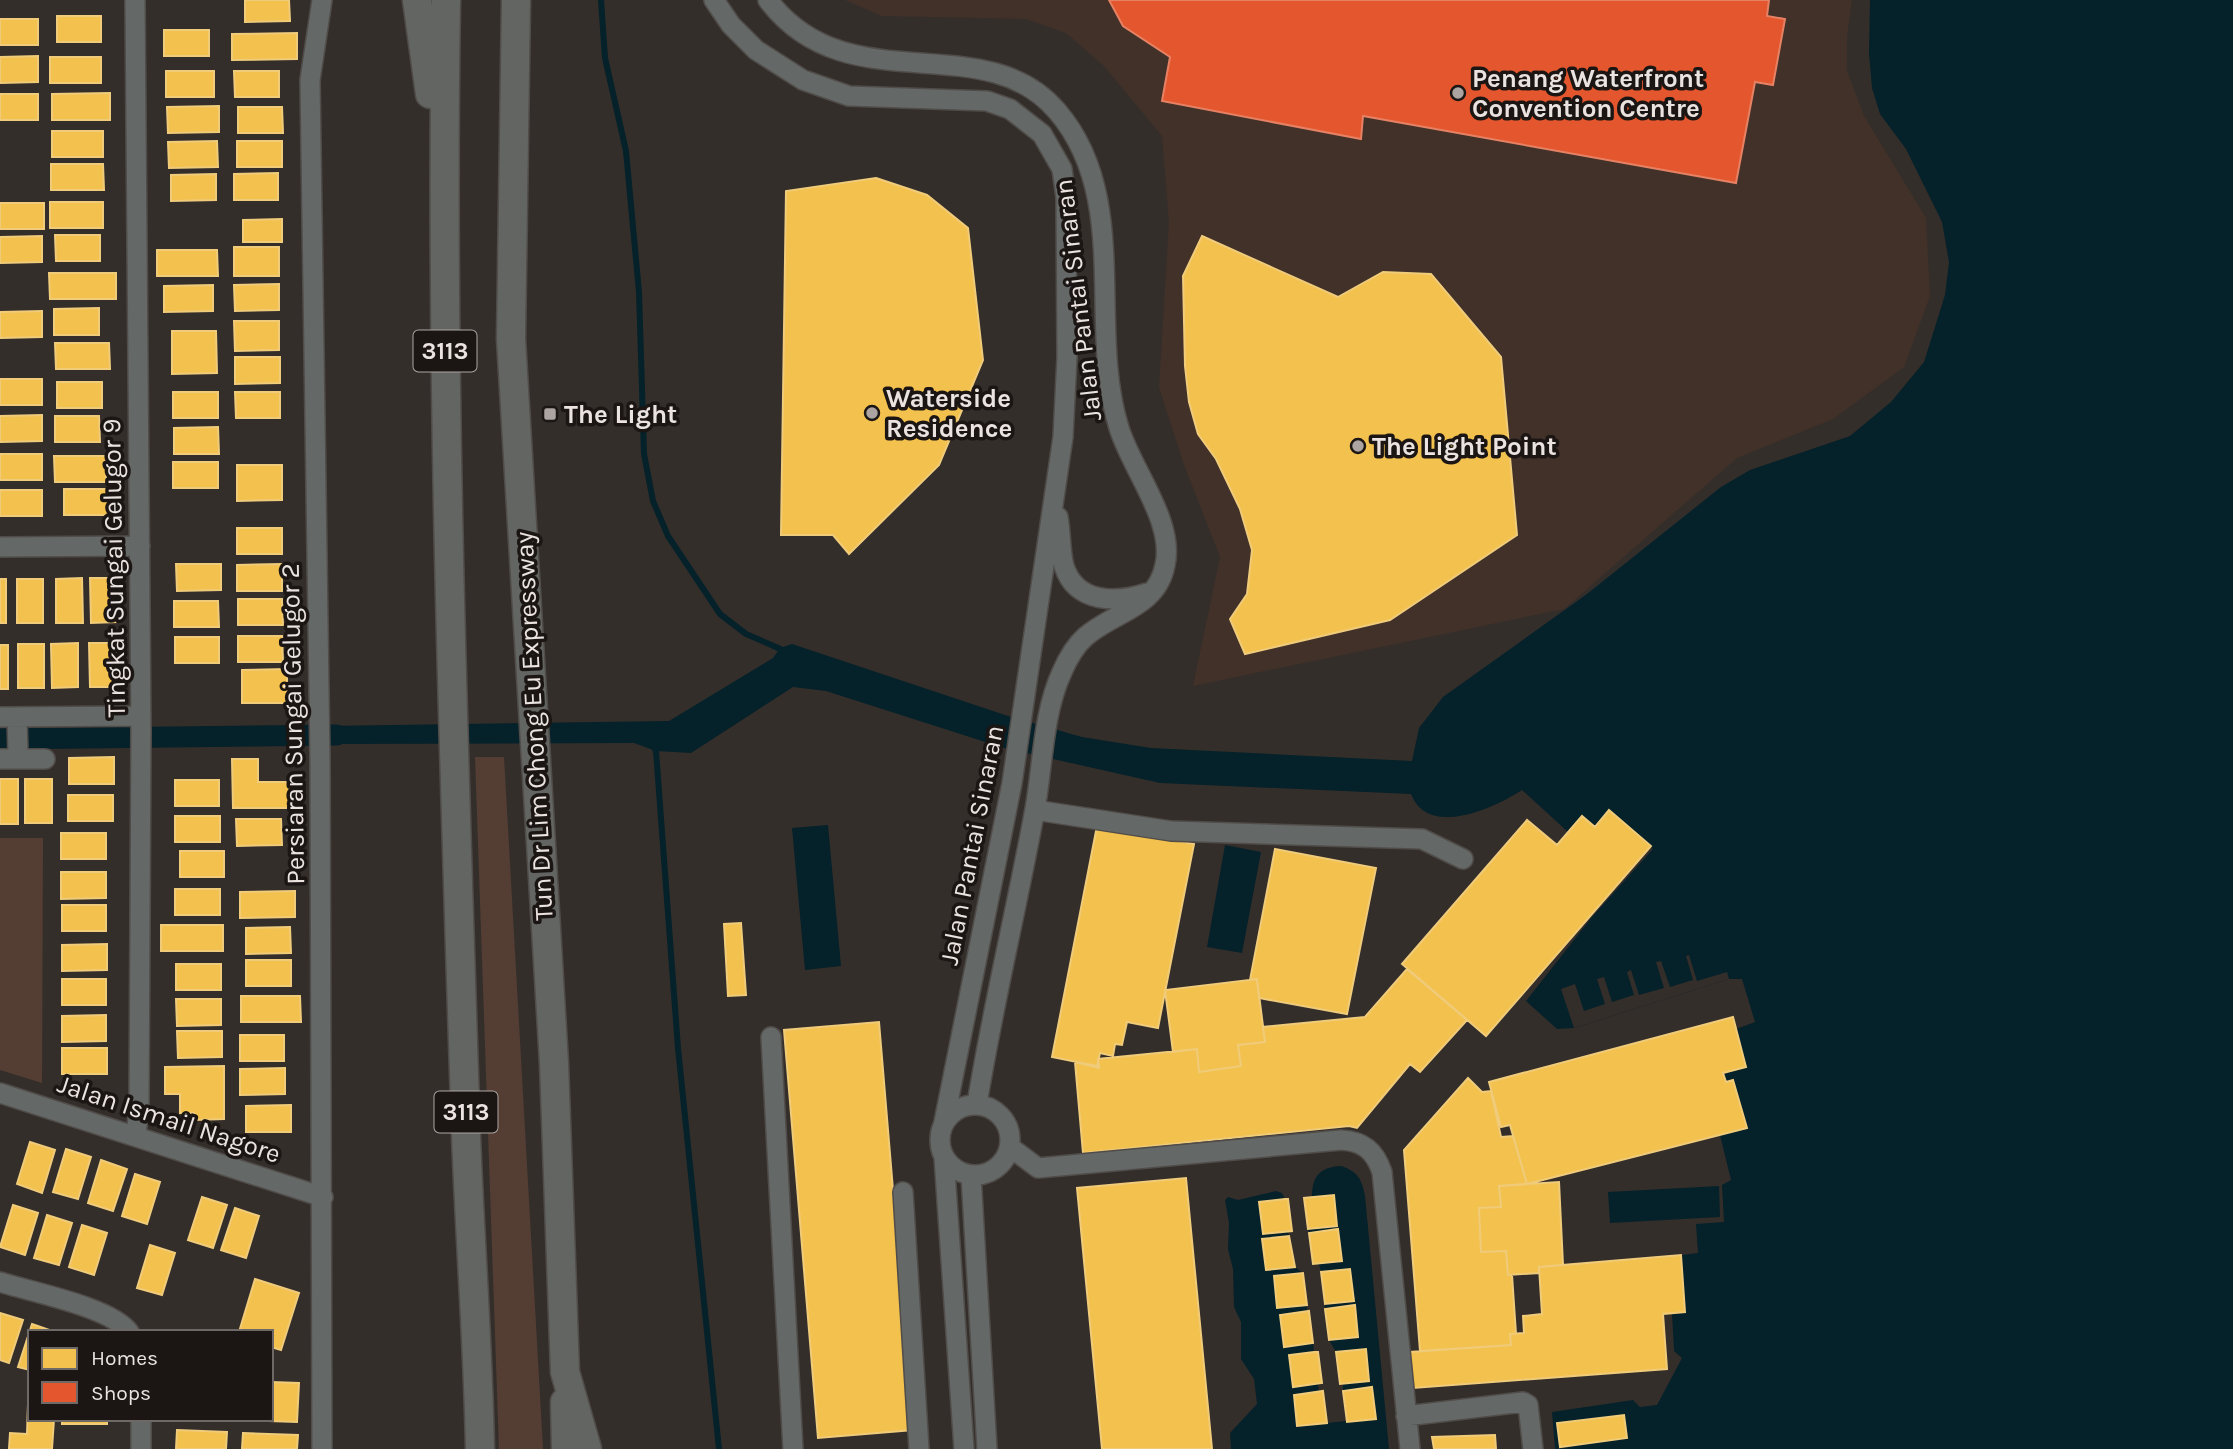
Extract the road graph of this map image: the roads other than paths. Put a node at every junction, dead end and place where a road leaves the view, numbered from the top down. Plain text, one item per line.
1 (135, 0) edge
2 (322, 0) edge
3 (417, 0) edge
4 (446, 0) edge
5 (516, 0) edge
6 (714, 0) edge
7 (768, 0) edge
8 (443, 183) junction
9 (1054, 493) junction
10 (140, 546) junction
11 (0, 547) edge
12 (1152, 592) junction
13 (11, 721) edge
14 (141, 723) junction
15 (13, 758) edge
16 (45, 760) dead end
17 (1035, 810) junction
18 (1463, 859) dead end
19 (771, 1037) dead end
20 (0, 1093) edge
21 (977, 1104) junction
22 (944, 1122) junction
23 (136, 1135) junction
24 (1010, 1147) junction
25 (944, 1157) junction
26 (971, 1175) junction
27 (903, 1192) dead end
28 (323, 1197) junction
29 (0, 1282) edge
30 (128, 1330) edge
31 (565, 1372) junction
32 (1406, 1416) junction
33 (141, 1421) edge
34 (141, 1449) edge
35 (322, 1449) edge
36 (480, 1449) edge
37 (566, 1449) edge
38 (587, 1449) edge
39 (793, 1449) edge
40 (919, 1449) edge
41 (977, 1449) edge
42 (1410, 1449) edge
43 (1533, 1449) edge

1 - 10 street, Tingkat Sungai Gelugor 9
2 - 28 street, Persiaran Sungai Gelugor 2
3 - 8 highway
4 - 8 highway, 3113
5 - 31 highway, Tun Dr Lim Chong Eu Expressway / 3113
6 - 9 street, Jalan Pantai Sinaran
7 - 12 street, Jalan Pantai Sinaran
8 - 36 highway, 3113
9 - 12 street, Jalan Pantai Sinaran
9 - 22 street, Jalan Pantai Sinaran
10 - 11 street
10 - 14 street, Tingkat Sungai Gelugor 9
12 - 17 street, Jalan Pantai Sinaran
13 - 14 street
13 - 15 street
14 - 23 street, Tingkat Sungai Gelugor 9
15 - 16 street
17 - 18 street
17 - 21 street, Jalan Pantai Sinaran
19 - 39 street
20 - 23 street, Jalan Ismail Nagore
21 - 22 street
21 - 24 street
22 - 25 street
23 - 28 street, Jalan Ismail Nagore
24 - 26 street
24 - 32 street
25 - 26 street
25 - 41 street
26 - 41 street
27 - 40 street
28 - 35 street, Persiaran Sungai Gelugor 2
29 - 30 street
31 - 37 highway
31 - 38 highway, Tun Dr Lim Chong Eu Expressway / 3113
32 - 42 street
32 - 43 street
33 - 34 street

